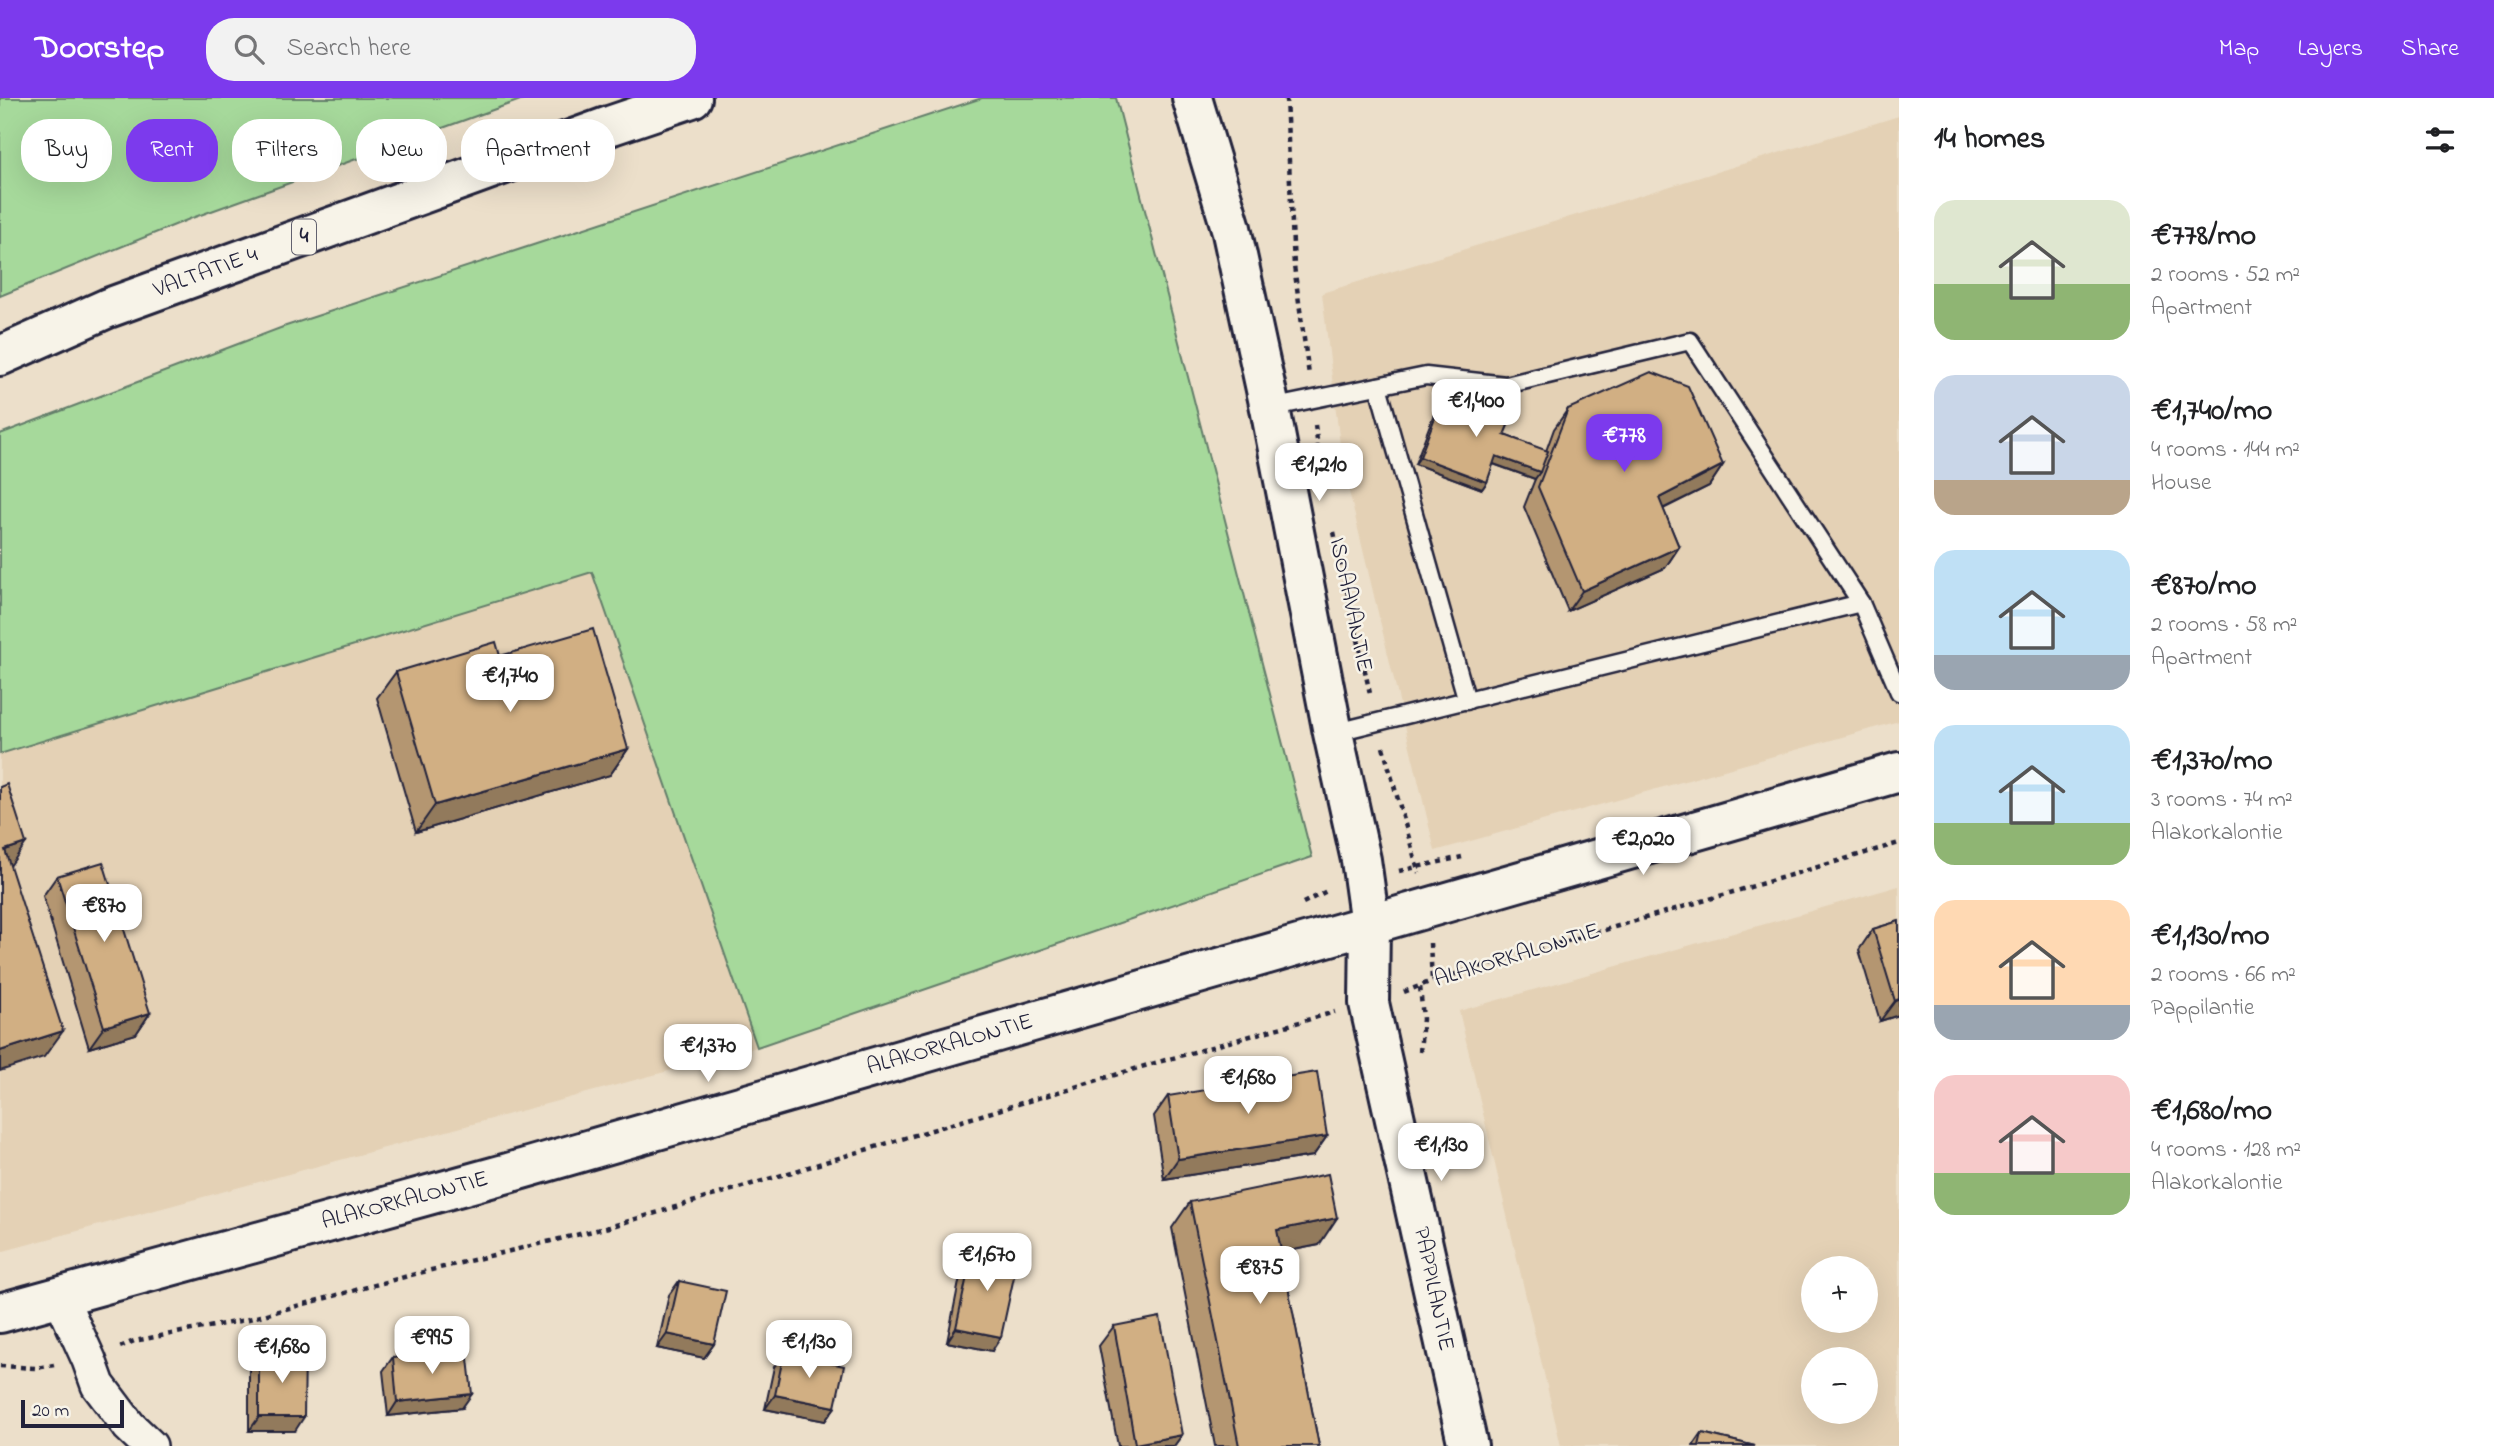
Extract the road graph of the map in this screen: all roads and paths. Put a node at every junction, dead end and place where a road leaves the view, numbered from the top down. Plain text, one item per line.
1 (692, 98) edge
2 (1192, 98) edge
3 (1286, 98) edge
4 (0, 356) edge
5 (1378, 386) junction
6 (1312, 399) junction
7 (1270, 408) junction
8 (1319, 453) dead end
9 (1332, 521) dead end
10 (1861, 603) junction
11 (1899, 692) edge
12 (1467, 701) junction
13 (1376, 723) junction
14 (1334, 733) junction
15 (1899, 772) edge
16 (1899, 843) edge
17 (1429, 908) junction
18 (1370, 924) junction
19 (1432, 981) junction
20 (1369, 1003) junction
21 (60, 1296) junction
22 (0, 1313) edge
23 (89, 1360) junction
24 (0, 1366) edge
25 (150, 1446) edge
26 (1468, 1446) edge

1 - 4 main road, VALTATIE 4 / 4
2 - 7 main road, ISOAAVANTIE
3 - 6 path
5 - 6 lane
5 - 10 lane
5 - 12 lane
6 - 7 lane
6 - 8 path
7 - 14 main road, ISOAAVANTIE
9 - 13 path, ISOAAVANTIE
10 - 11 lane
10 - 12 lane
12 - 13 lane
13 - 14 lane
13 - 17 path, ISOAAVANTIE
14 - 18 main road, ISOAAVANTIE
15 - 17 main road, ALAKORKALONTIE
16 - 19 path, ALAKORKALONTIE
17 - 18 main road, ALAKORKALONTIE
17 - 19 path, ISOAAVANTIE
18 - 20 main road, PAPPILANTIE
18 - 21 main road, ALAKORKALONTIE
19 - 20 path, ALAKORKALONTIE
20 - 23 path, ALAKORKALONTIE
20 - 26 main road, PAPPILANTIE
21 - 22 main road, ALAKORKALONTIE
21 - 23 street
23 - 24 path, ALAKORKALONTIE
23 - 25 street

